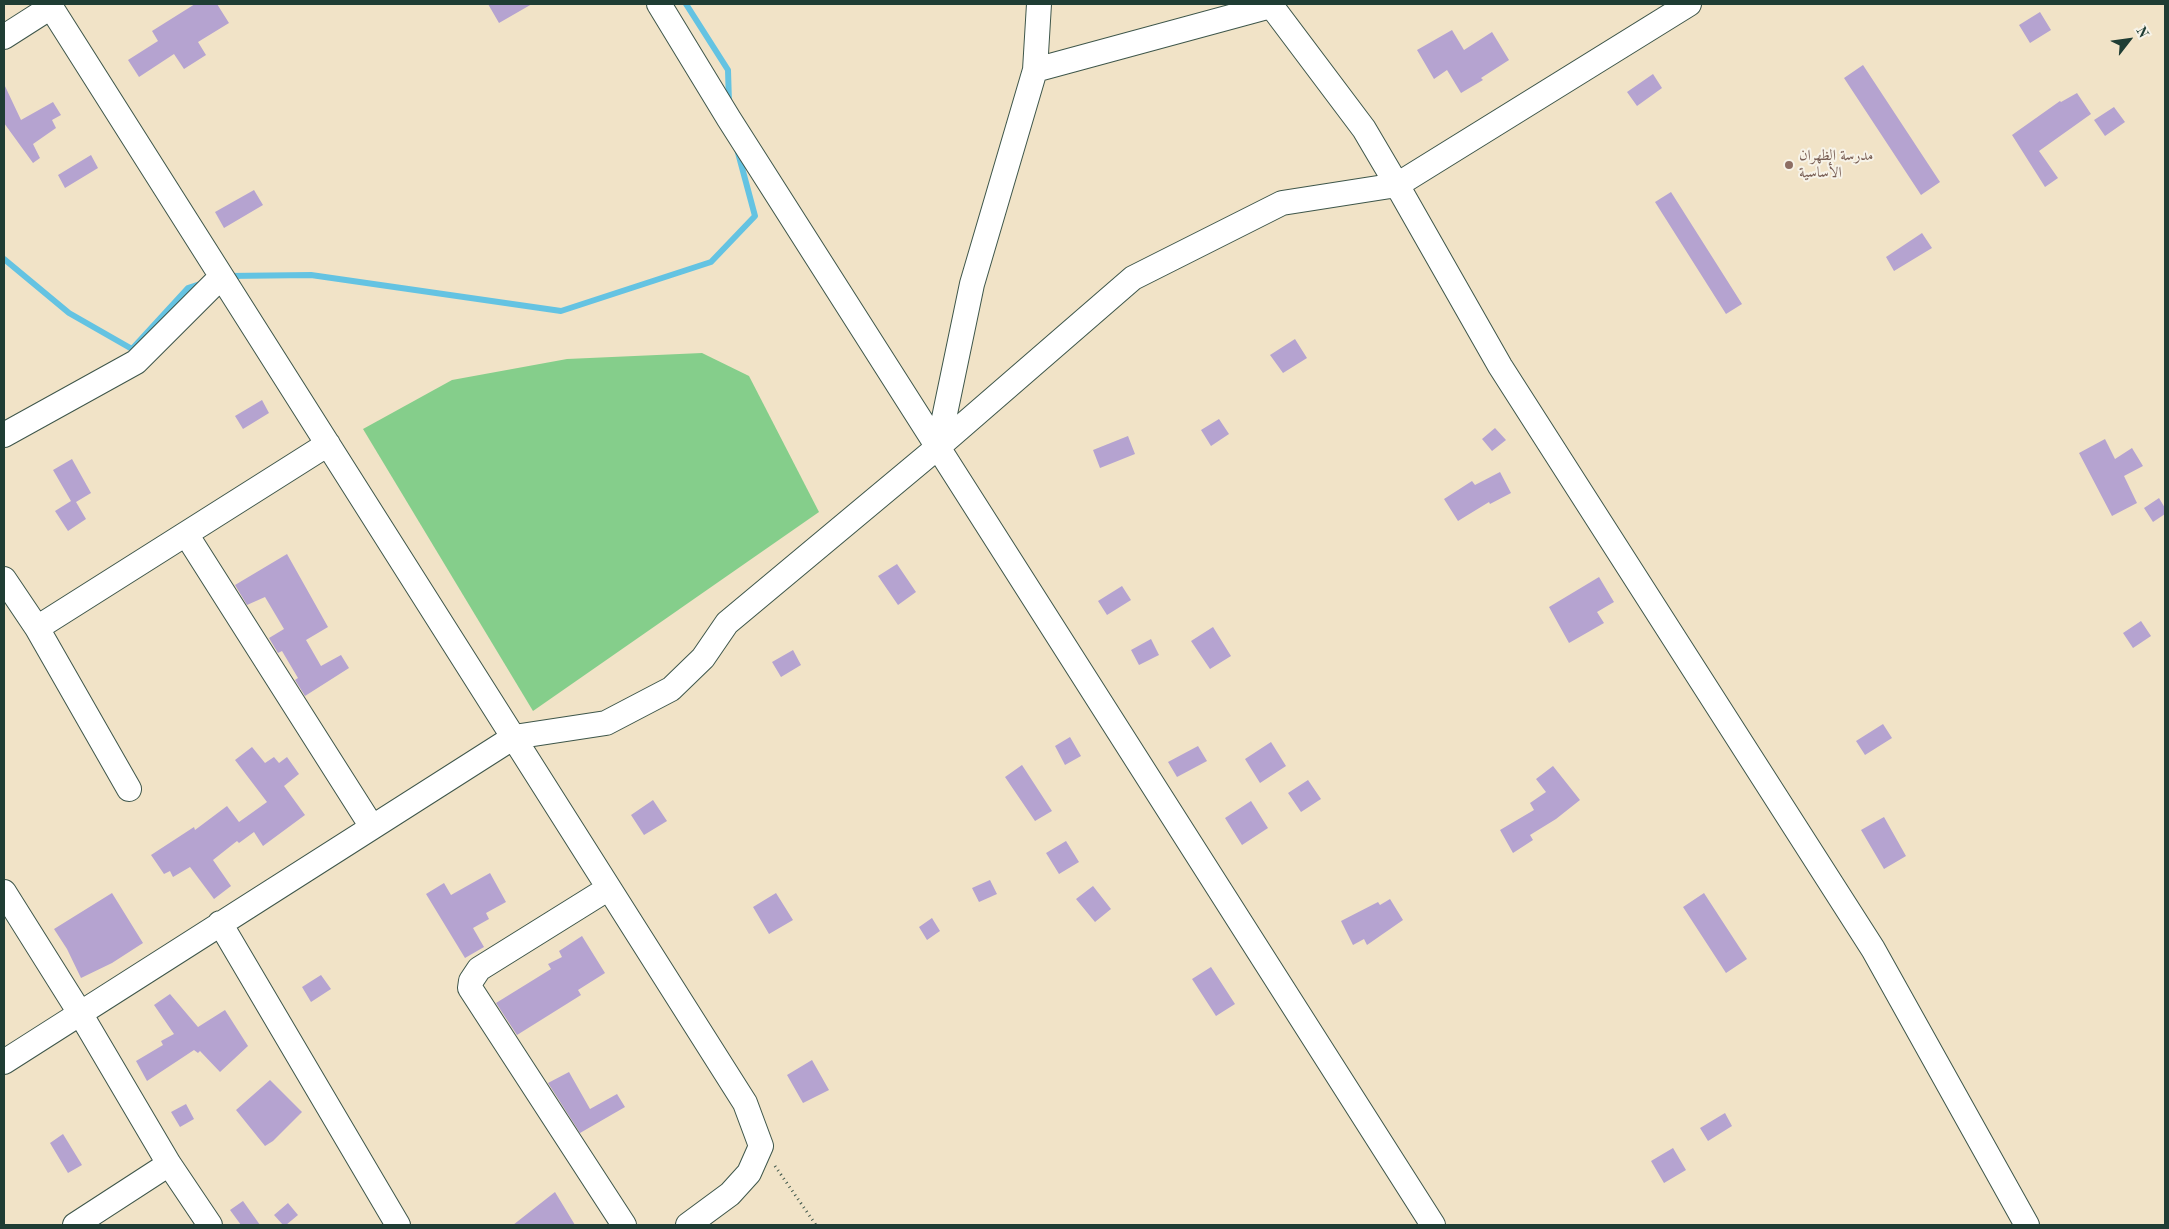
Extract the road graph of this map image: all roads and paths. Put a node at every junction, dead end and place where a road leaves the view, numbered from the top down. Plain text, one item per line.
1 (659, 4) edge
2 (1039, 4) edge
3 (1689, 4) edge
4 (1270, 5) edge
5 (50, 6) edge
6 (4, 37) edge
7 (1035, 70) junction
8 (1397, 185) junction
9 (221, 276) junction
10 (4, 436) edge
11 (328, 444) junction
12 (938, 447) junction
13 (186, 534) junction
14 (4, 579) edge
15 (37, 628) junction
16 (514, 737) junction
17 (129, 789) dead end
18 (372, 827) junction
19 (609, 888) junction
20 (4, 892) edge
21 (220, 923) junction
22 (80, 1013) junction
23 (4, 1062) edge
24 (761, 1146) junction
25 (169, 1164) junction
26 (75, 1225) edge
27 (210, 1225) edge
28 (398, 1225) edge
29 (624, 1225) edge
30 (688, 1225) edge
31 (816, 1225) edge
32 (1433, 1225) edge
33 (2027, 1225) edge

1 - 12 street
2 - 7 street
3 - 8 street
4 - 7 street
4 - 8 street
5 - 6 street
5 - 9 street
7 - 12 street
8 - 12 street
8 - 33 street
9 - 10 street
9 - 11 street
11 - 13 street
11 - 16 street
12 - 16 street
12 - 32 street
13 - 15 street
13 - 18 street
14 - 15 street
15 - 17 street
16 - 18 street
16 - 19 street
18 - 21 street
19 - 24 street
19 - 29 street
20 - 22 street
21 - 22 street
21 - 28 street
22 - 23 street
22 - 25 street
24 - 30 street
24 - 31 path
25 - 26 street
25 - 27 street

